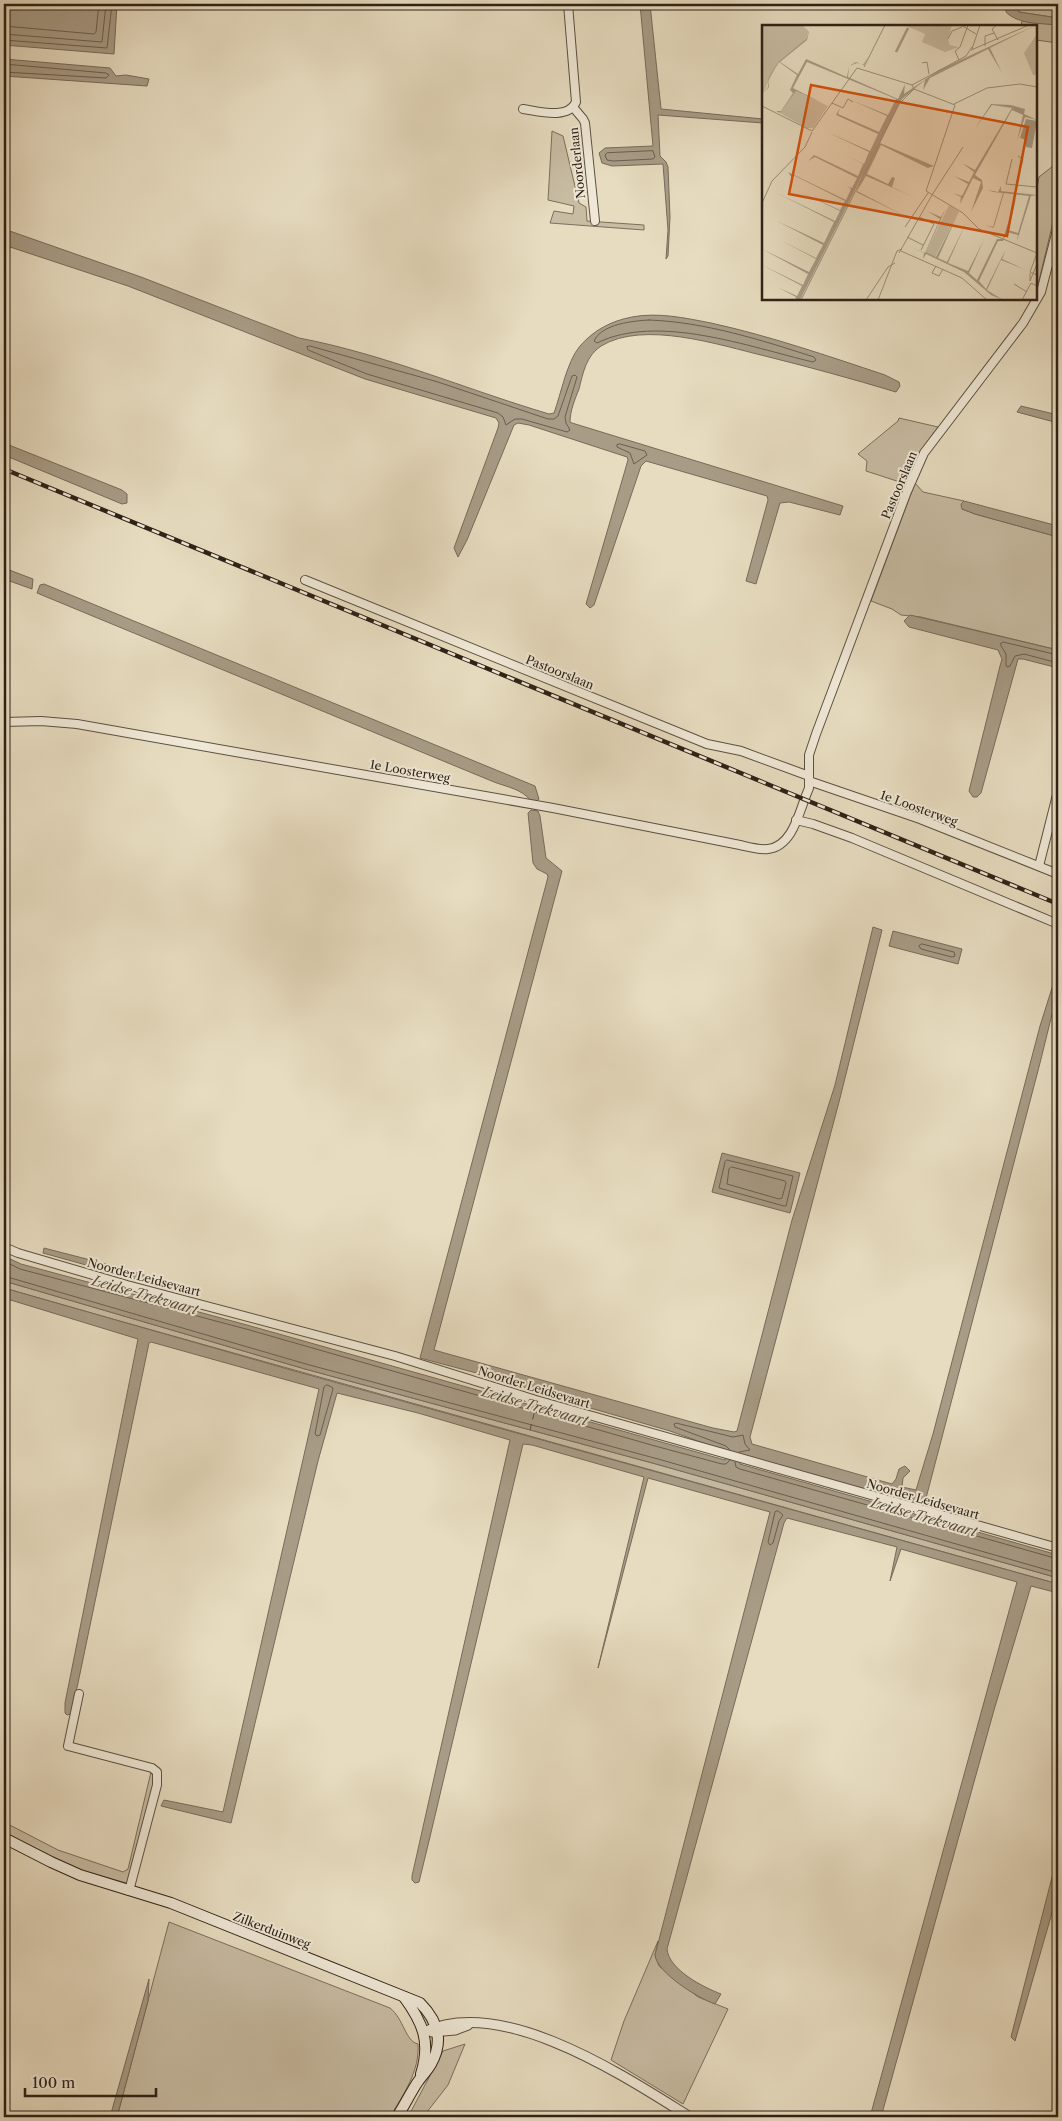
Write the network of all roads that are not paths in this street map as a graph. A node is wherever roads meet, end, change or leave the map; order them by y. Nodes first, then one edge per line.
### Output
1 (568, 4) edge
2 (573, 108) junction
3 (523, 110) dead end
4 (595, 221) dead end
5 (1058, 226) edge
6 (1037, 296) edge
7 (1035, 300) edge
8 (305, 580) dead end
9 (4, 722) edge
10 (809, 779) junction
11 (1058, 791) edge
12 (796, 820) junction
13 (1039, 866) junction
14 (1058, 874) edge
15 (1058, 924) edge
16 (4, 1247) edge
17 (1058, 1548) edge
18 (78, 1694) dead end
19 (4, 1838) edge
20 (129, 1891) junction
21 (404, 1997) junction
22 (437, 2030) junction
23 (424, 2032) junction
24 (418, 2081) junction
25 (397, 2117) edge
26 (690, 2117) edge

1 - 2 street
2 - 3 street, Noorderlaan
2 - 4 street, Noorderlaan
5 - 6 street, Pastoorslaan
7 - 10 street, Pastoorslaan
8 - 10 street, Pastoorslaan
9 - 12 street, 1e Loosterweg
10 - 12 street, 1e Loosterweg
10 - 13 street, 1e Loosterweg
11 - 13 street
12 - 15 street
13 - 14 street, 1e Loosterweg
16 - 17 street, Noorder Leidsevaart
18 - 20 street
19 - 20 main road, Zilkerduinweg
20 - 21 main road, Zilkerduinweg
21 - 22 main road, Zilkerduinweg
21 - 23 main road
22 - 23 street
22 - 24 main road
22 - 26 street
23 - 24 main road
24 - 25 main road

